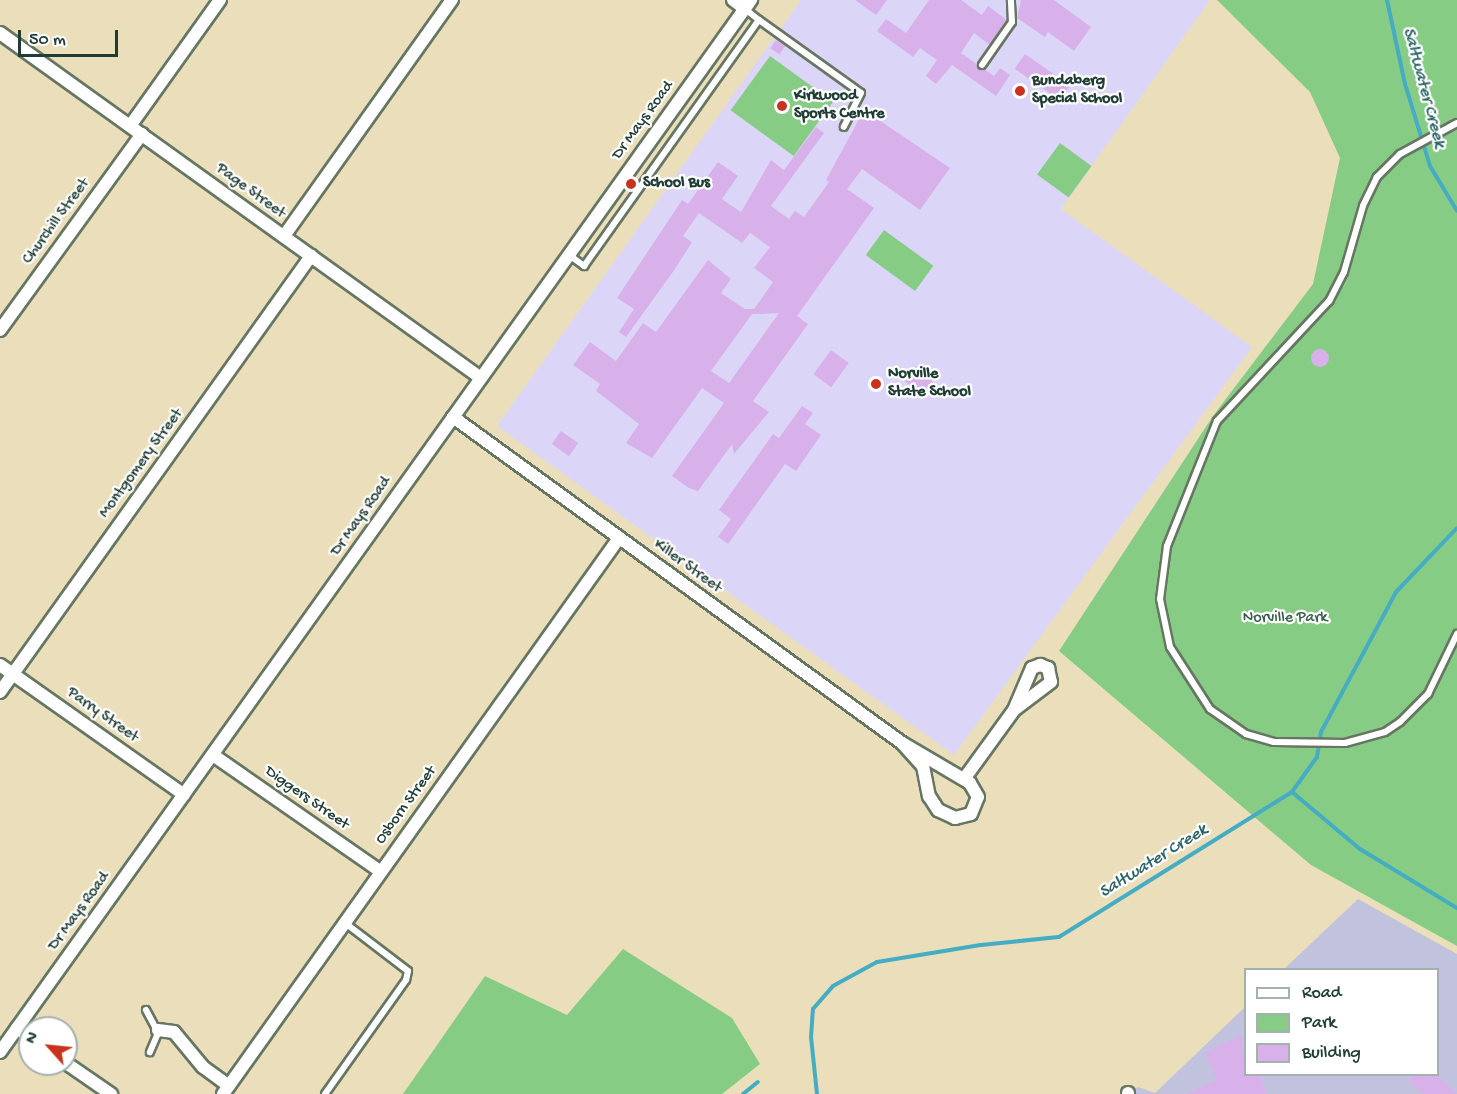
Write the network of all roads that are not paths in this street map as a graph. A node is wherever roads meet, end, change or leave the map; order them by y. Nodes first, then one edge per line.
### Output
1 (220, 0) edge
2 (452, 0) edge
3 (733, 0) edge
4 (1011, 0) edge
5 (748, 4) edge
6 (759, 20) junction
7 (0, 33) edge
8 (982, 65) dead end
9 (1457, 123) edge
10 (130, 126) junction
11 (844, 127) dead end
12 (141, 134) junction
13 (284, 236) junction
14 (569, 255) junction
15 (311, 256) junction
16 (0, 330) edge
17 (481, 378) junction
18 (453, 417) junction
19 (619, 538) junction
20 (1457, 634) edge
21 (0, 665) edge
22 (13, 674) junction
23 (0, 692) edge
24 (1014, 710) dead end
25 (902, 743) junction
26 (213, 755) junction
27 (964, 779) junction
28 (184, 795) junction
29 (380, 872) junction
30 (344, 922) junction
31 (146, 1010) dead end
32 (17, 1028) joint
33 (158, 1030) junction
34 (0, 1052) edge
35 (150, 1052) dead end
36 (78, 1071) edge
37 (226, 1090) edge
38 (111, 1094) edge
39 (325, 1094) edge

1 - 10 street
2 - 13 street
3 - 5 street
4 - 8 lane
5 - 6 lane
5 - 14 street, Dr Mays Road
6 - 11 lane
6 - 14 lane
7 - 10 street, Page Street
9 - 20 lane
10 - 12 street, Page Street
12 - 13 street, Page Street
12 - 16 street, Churchill Street
13 - 15 street, Page Street
14 - 17 street, Dr Mays Road
15 - 17 street, Page Street
15 - 22 street, Montgomery Street
17 - 18 street, Dr Mays Road
18 - 19 street, Killer Street
18 - 26 street, Dr Mays Road
19 - 25 street, Killer Street
19 - 29 street, Osborn Street
21 - 22 street, Parry Street
22 - 23 street, Montgomery Street
22 - 28 street, Parry Street
24 - 27 street
25 - 27 street
25 - 27 street
26 - 28 street, Dr Mays Road
26 - 29 street, Diggers Street
28 - 32 street, Dr Mays Road
29 - 30 street, Osborn Street
30 - 37 street, Osborn Street
30 - 39 lane
31 - 33 lane
32 - 34 street, Dr Mays Road
33 - 35 lane
33 - 37 street
36 - 38 street

